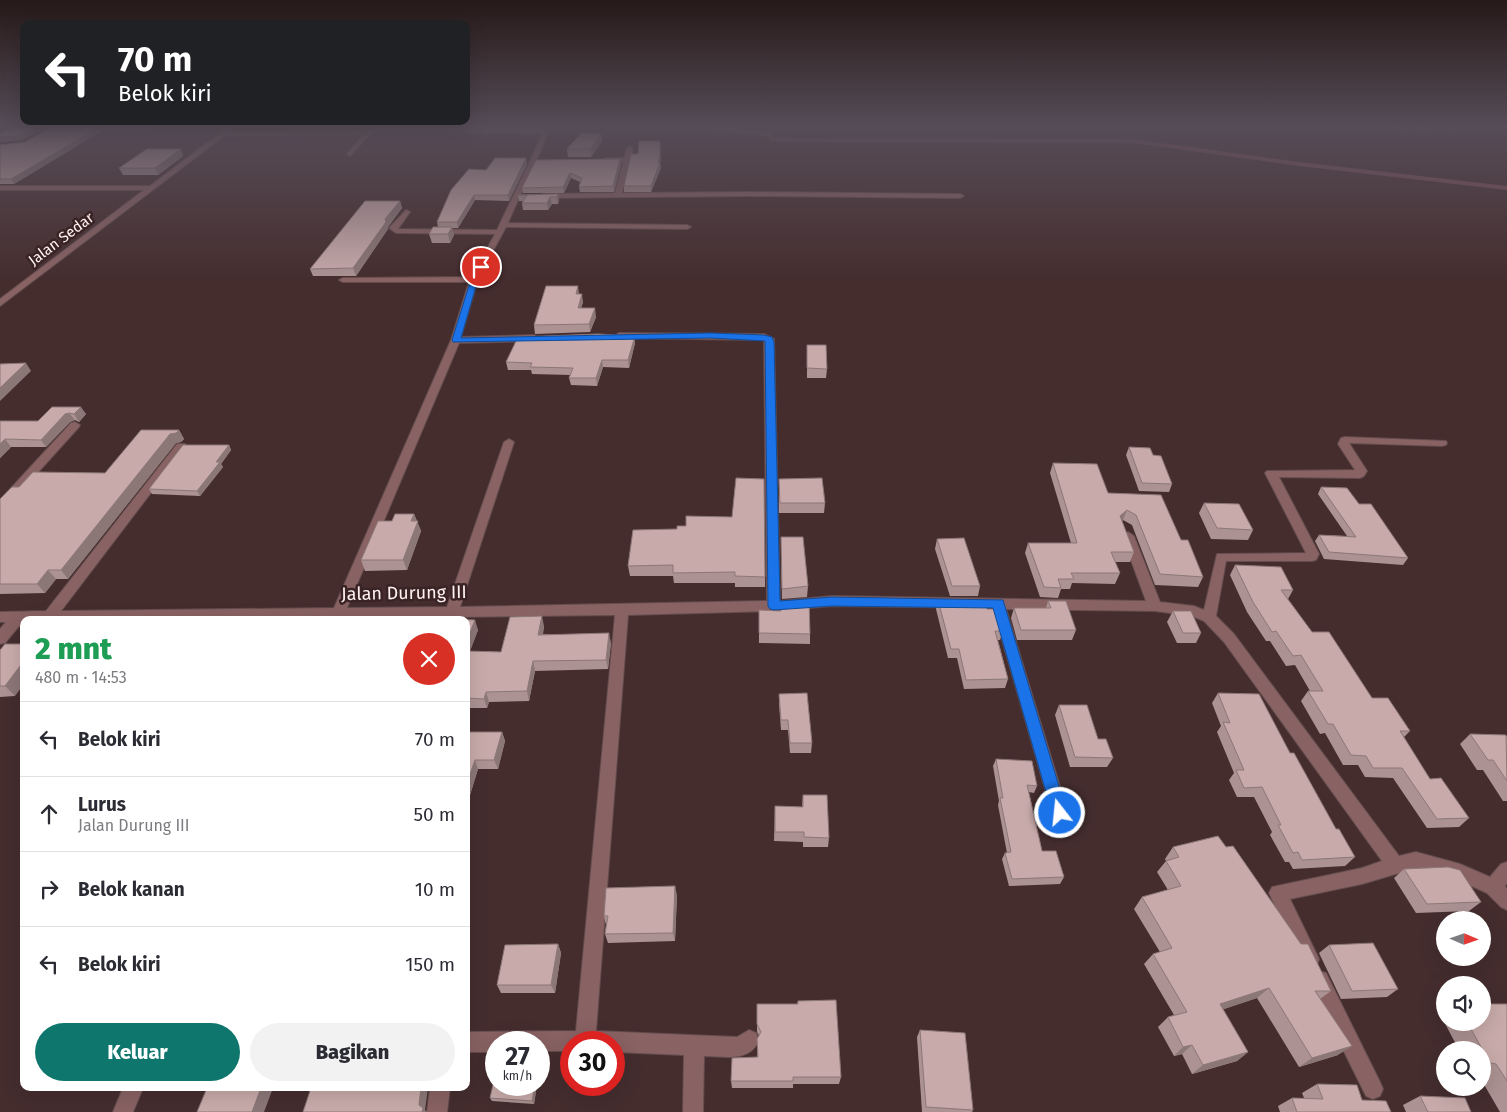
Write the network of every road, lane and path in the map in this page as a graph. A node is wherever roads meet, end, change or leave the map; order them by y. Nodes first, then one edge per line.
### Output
1 (167, 177) edge
2 (528, 177) edge
3 (623, 177) edge
4 (0, 188) edge
5 (152, 188) junction
6 (618, 195) junction
7 (960, 196) dead end
8 (534, 197) edge
9 (406, 212) dead end
10 (687, 226) dead end
11 (502, 229) junction
12 (474, 279) junction
13 (343, 280) dead end
14 (0, 303) edge
15 (608, 336) edge
16 (542, 338) edge
17 (456, 340) junction
18 (76, 425) dead end
19 (509, 442) dead end
20 (1442, 442) dead end
21 (181, 446) edge
22 (0, 507) edge
23 (1124, 526) edge
24 (998, 603) junction
25 (774, 606) junction
26 (1155, 606) junction
27 (622, 610) junction
28 (451, 615) edge
29 (18, 616) junction
30 (50, 616) junction
31 (337, 616) edge
32 (0, 617) edge
33 (1209, 617) junction
34 (0, 639) edge
35 (1060, 813) dead end
36 (1395, 865) junction
37 (1507, 870) edge
38 (1493, 887) junction
39 (1507, 901) edge
40 (586, 1031) edge
41 (749, 1040) dead end
42 (560, 1041) edge
43 (470, 1042) edge
44 (625, 1042) edge
45 (694, 1045) junction
46 (1373, 1089) dead end
47 (132, 1091) edge
48 (440, 1091) edge
49 (123, 1112) edge
50 (436, 1112) edge
51 (693, 1112) edge

1 - 5 street, Jalan Sedar
2 - 11 street
3 - 6 street
4 - 5 street
5 - 14 street, Jalan Sedar
6 - 7 street
6 - 8 street
9 - 11 street
10 - 11 street
11 - 12 street
12 - 13 street
12 - 17 street
15 - 25 street
16 - 17 street
17 - 31 street
18 - 22 street
19 - 28 street
20 - 33 street
21 - 30 street
23 - 26 street
24 - 25 street, Jalan Durung III
24 - 26 street, Jalan Durung III
24 - 35 street
25 - 27 street, Jalan Durung III
26 - 33 street, Jalan Durung III
27 - 28 street, Jalan Durung III
27 - 40 street
28 - 31 street, Jalan Durung III
29 - 30 street, Jalan Durung III
29 - 32 street, Jalan Durung III
29 - 34 street
30 - 31 street, Jalan Durung III
33 - 36 street
36 - 38 street
36 - 46 street
37 - 38 street
38 - 39 street
41 - 45 street
42 - 43 street
44 - 45 street
45 - 51 street
47 - 49 street
48 - 50 street

